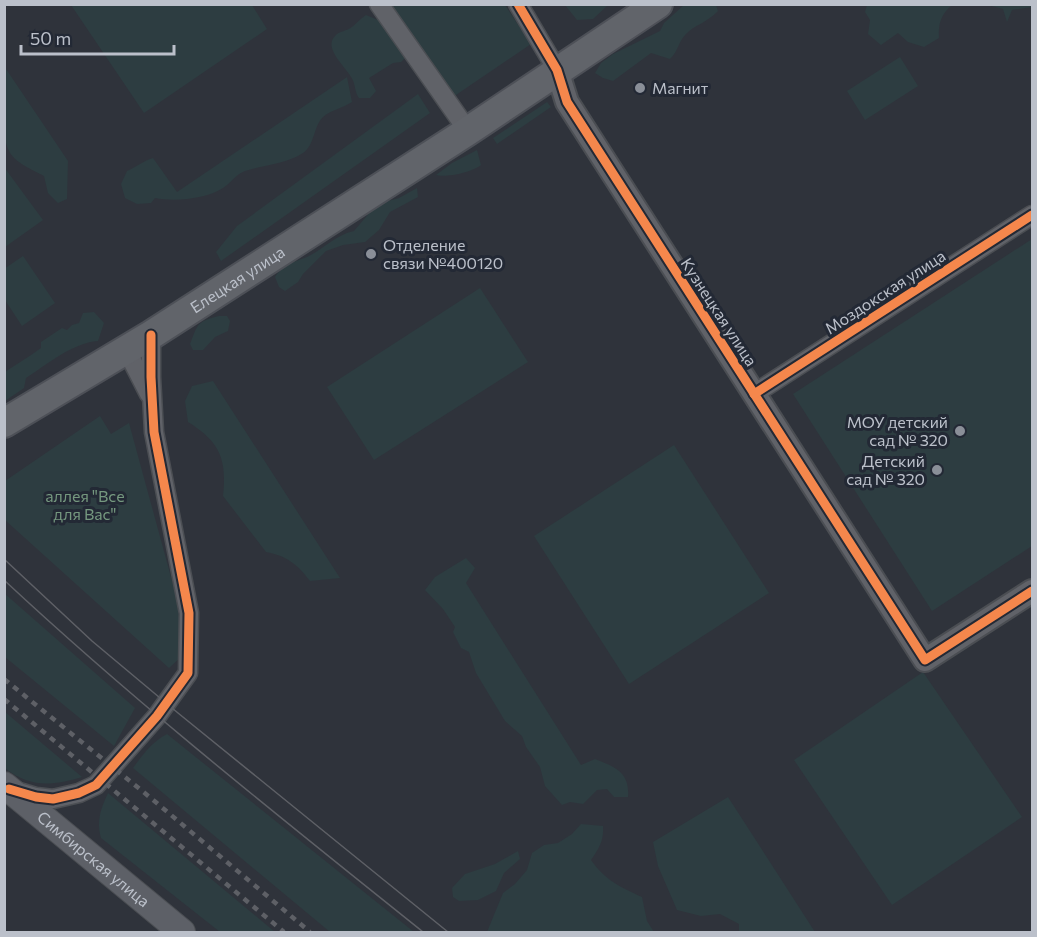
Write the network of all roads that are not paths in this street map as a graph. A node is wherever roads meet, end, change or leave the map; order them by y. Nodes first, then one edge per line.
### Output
1 (379, 4) edge
2 (518, 4) edge
3 (658, 4) edge
4 (557, 70) junction
5 (468, 131) junction
6 (1032, 215) edge
7 (151, 335) junction
8 (126, 350) junction
9 (754, 394) junction
10 (152, 398) junction
11 (4, 423) edge
12 (1032, 591) edge
13 (7, 787) edge
14 (182, 933) edge

1 - 5 street
2 - 4 street, Кузнецкая улица
3 - 4 main road, Елецкая улица
4 - 5 main road, Елецкая улица
4 - 9 street, Кузнецкая улица
5 - 7 main road, Елецкая улица
6 - 9 street, Моздокская улица
7 - 8 main road, Елецкая улица
7 - 10 street
8 - 10 street
8 - 11 main road, Елецкая улица
9 - 12 street, Кузнецкая улица
10 - 13 street
13 - 14 main road, Симбирская улица

